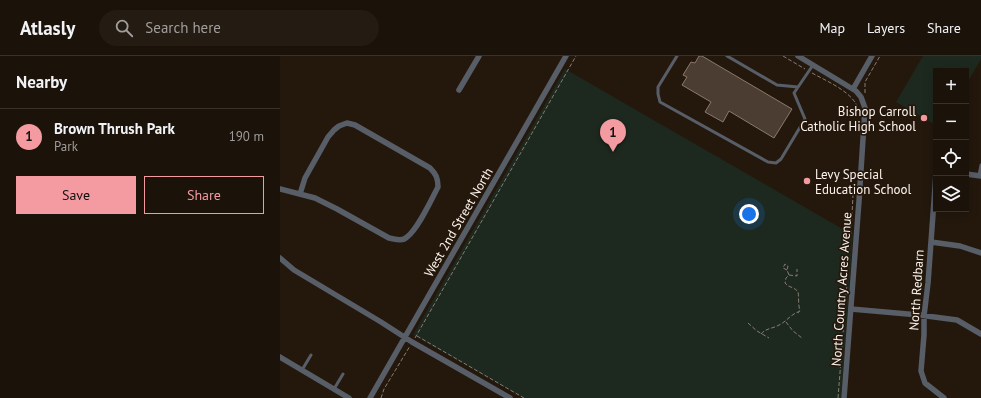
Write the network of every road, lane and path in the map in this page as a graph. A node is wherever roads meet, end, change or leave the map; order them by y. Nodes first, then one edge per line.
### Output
1 (479, 56) edge
2 (566, 56) edge
3 (576, 56) edge
4 (677, 56) edge
5 (727, 56) edge
6 (783, 56) edge
7 (798, 56) edge
8 (872, 56) edge
9 (880, 56) edge
10 (813, 65) junction
11 (808, 71) junction
12 (798, 87) junction
13 (853, 89) junction
14 (459, 90) dead end
15 (860, 96) junction
16 (859, 115) dead end
17 (981, 165) edge
18 (969, 174) edge
19 (980, 175) edge
20 (936, 176) edge
21 (280, 190) edge
22 (854, 191) dead end
23 (300, 194) junction
24 (850, 237) dead end
25 (931, 242) junction
26 (981, 253) edge
27 (280, 258) edge
28 (797, 269) dead end
29 (787, 270) dead end
30 (789, 275) junction
31 (847, 280) dead end
32 (851, 310) junction
33 (798, 312) junction
34 (799, 314) dead end
35 (924, 316) junction
36 (785, 321) junction
37 (748, 323) dead end
38 (761, 334) junction
39 (981, 334) edge
40 (416, 336) junction
41 (405, 337) junction
42 (769, 338) dead end
43 (802, 338) dead end
44 (412, 342) junction
45 (311, 355) dead end
46 (280, 357) edge
47 (302, 370) junction
48 (343, 374) dead end
49 (334, 389) junction
50 (350, 398) edge
51 (370, 398) edge
52 (381, 398) edge
53 (510, 398) edge
54 (524, 398) edge
55 (838, 398) edge
56 (844, 398) edge
57 (944, 398) edge

1 - 14 street
2 - 41 street, West 2nd Street North
3 - 40 path
4 - 12 lane
5 - 12 lane
6 - 11 path
7 - 10 street
8 - 13 street
9 - 15 path
10 - 11 lane
10 - 13 street
11 - 12 lane
11 - 16 path
13 - 15 street
15 - 32 street, North Country Acres Avenue
17 - 19 lane
18 - 19 street
20 - 25 street, North Redbarn
21 - 23 street
22 - 24 path
23 - 23 street
25 - 26 street
25 - 35 street, North Redbarn
27 - 41 street
28 - 30 path
29 - 30 path
30 - 33 path
31 - 55 path
32 - 35 street
32 - 56 street, North Country Acres Avenue
33 - 34 path
33 - 36 path
35 - 39 street
35 - 57 street, North Redbarn
36 - 38 path
36 - 43 path
37 - 38 path
38 - 42 path
40 - 44 path
40 - 54 path
41 - 44 street
41 - 51 street, West 2nd Street North
44 - 52 path
44 - 53 street
45 - 47 lane
46 - 47 street
47 - 49 street
48 - 49 lane
49 - 50 street

